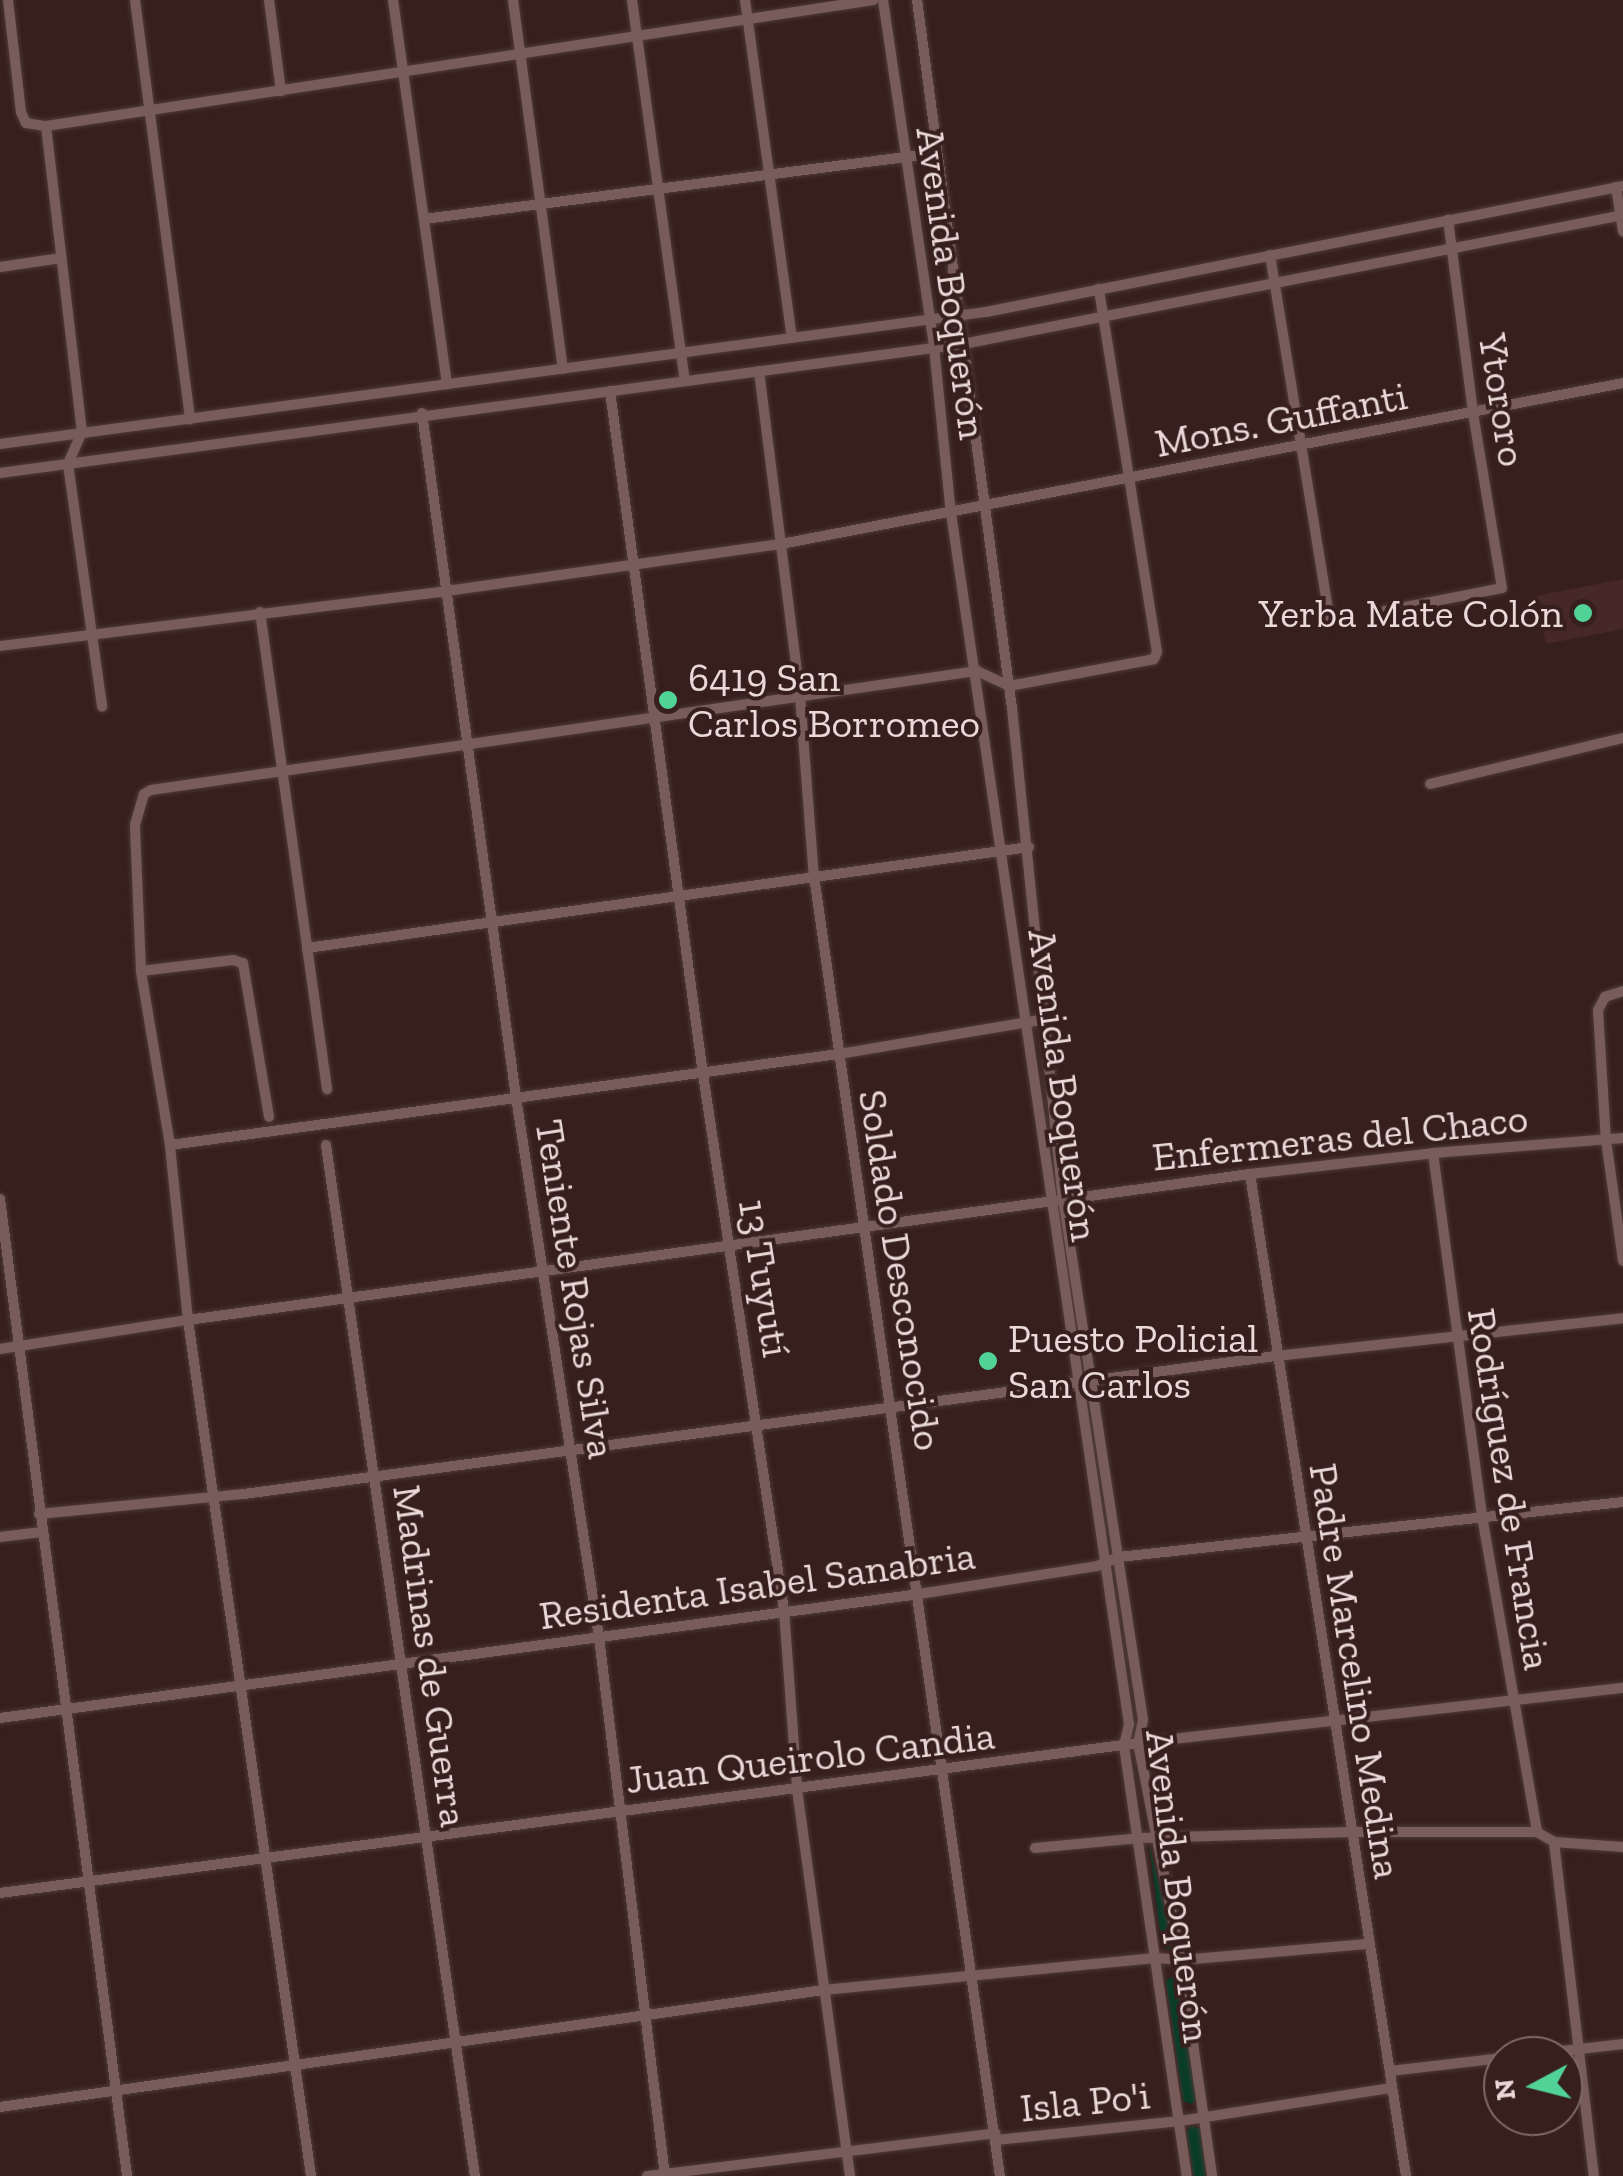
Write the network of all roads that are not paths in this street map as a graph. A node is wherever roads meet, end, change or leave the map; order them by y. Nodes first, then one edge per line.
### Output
1 (8, 0) edge
2 (135, 0) edge
3 (269, 0) edge
4 (393, 0) edge
5 (514, 0) edge
6 (632, 0) edge
7 (745, 0) edge
8 (873, 0) edge
9 (883, 0) edge
10 (917, 0) edge
11 (748, 19) junction
12 (638, 36) junction
13 (521, 56) junction
14 (403, 73) junction
15 (281, 91) junction
16 (148, 111) junction
17 (46, 126) junction
18 (938, 153) junction
19 (905, 156) junction
20 (772, 173) junction
21 (1619, 186) edge
22 (658, 187) junction
23 (541, 206) junction
24 (1622, 215) edge
25 (424, 220) junction
26 (1448, 220) junction
27 (1623, 231) edge
28 (1451, 249) junction
29 (1270, 255) junction
30 (61, 258) junction
31 (0, 267) edge
32 (1276, 285) junction
33 (1099, 289) junction
34 (960, 316) junction
35 (1105, 317) junction
36 (930, 320) junction
37 (792, 338) junction
38 (963, 344) junction
39 (934, 347) junction
40 (681, 353) junction
41 (563, 368) junction
42 (759, 370) junction
43 (685, 380) junction
44 (1623, 383) edge
45 (446, 384) junction
46 (610, 391) junction
47 (1472, 412) junction
48 (422, 413) junction
49 (190, 418) junction
50 (81, 433) junction
51 (0, 444) edge
52 (1298, 446) junction
53 (68, 464) junction
54 (0, 473) edge
55 (1128, 479) junction
56 (982, 507) junction
57 (951, 513) junction
58 (782, 544) junction
59 (633, 563) junction
60 (446, 591) junction
61 (1386, 611) dead end
62 (260, 612) junction
63 (1330, 622) dead end
64 (92, 634) junction
65 (0, 646) edge
66 (977, 671) junction
67 (1009, 686) junction
68 (800, 696) junction
69 (102, 707) dead end
70 (654, 718) junction
71 (1623, 738) edge
72 (468, 744) junction
73 (283, 768) junction
74 (1430, 784) dead end
75 (1028, 848) junction
76 (1002, 851) junction
77 (814, 876) junction
78 (679, 897) junction
79 (490, 920) junction
80 (307, 948) junction
81 (141, 971) junction
82 (1623, 991) edge
83 (1047, 1019) junction
84 (1024, 1023) junction
85 (838, 1054) junction
86 (703, 1074) junction
87 (328, 1089) dead end
88 (516, 1097) junction
89 (269, 1117) dead end
90 (1623, 1138) edge
91 (1606, 1140) junction
92 (170, 1145) junction
93 (326, 1145) dead end
94 (1432, 1153) junction
95 (1250, 1174) junction
96 (0, 1199) edge
97 (1063, 1199) junction
98 (1050, 1201) junction
99 (865, 1228) junction
100 (729, 1248) junction
101 (1623, 1261) edge
102 (543, 1272) junction
103 (350, 1299) junction
104 (1623, 1318) edge
105 (188, 1320) junction
106 (1456, 1335) junction
107 (18, 1346) junction
108 (0, 1349) edge
109 (1276, 1356) junction
110 (1092, 1380) junction
111 (1077, 1382) junction
112 (892, 1405) junction
113 (759, 1424) junction
114 (572, 1453) junction
115 (375, 1476) junction
116 (216, 1497) junction
117 (1623, 1502) edge
118 (39, 1514) junction
119 (1482, 1516) junction
120 (42, 1532) junction
121 (1304, 1536) junction
122 (0, 1538) edge
123 (1119, 1557) junction
124 (1104, 1563) junction
125 (919, 1594) junction
126 (784, 1610) junction
127 (599, 1636) junction
128 (402, 1666) junction
129 (242, 1685) junction
130 (1623, 1688) edge
131 (1512, 1700) junction
132 (64, 1708) junction
133 (0, 1718) edge
134 (1332, 1722) junction
135 (1138, 1743) junction
136 (1124, 1746) junction
137 (945, 1770) junction
138 (797, 1789) junction
139 (622, 1812) junction
140 (1352, 1832) junction
141 (1538, 1832) junction
142 (427, 1838) junction
143 (1140, 1838) junction
144 (1156, 1838) junction
145 (1554, 1842) junction
146 (1623, 1846) edge
147 (1035, 1848) dead end
148 (265, 1859) junction
149 (86, 1882) junction
150 (0, 1894) edge
151 (1368, 1944) junction
152 (1155, 1958) junction
153 (1181, 1960) junction
154 (972, 1974) junction
155 (824, 1990) junction
156 (644, 2012) junction
157 (1577, 2036) edge
158 (455, 2039) junction
159 (1623, 2044) edge
160 (1583, 2049) edge
161 (1483, 2060) edge
162 (296, 2062) junction
163 (1390, 2071) junction
164 (1583, 2083) edge
165 (1391, 2088) junction
166 (115, 2090) junction
167 (0, 2107) edge
168 (1204, 2116) junction
169 (1180, 2120) junction
170 (995, 2137) junction
171 (846, 2151) junction
172 (665, 2175) edge
173 (127, 2176) edge
174 (311, 2176) edge
175 (475, 2176) edge
176 (646, 2176) edge
177 (850, 2176) edge
178 (1000, 2176) edge
179 (1187, 2176) edge
180 (1212, 2176) edge
181 (1406, 2176) edge
182 (1594, 2176) edge

1 - 17 street
2 - 16 street
3 - 15 street
4 - 14 street
5 - 13 street
6 - 12 street
7 - 11 street
8 - 11 street
9 - 19 street, Avenida Boquerón
10 - 18 street, Avenida Boquerón
11 - 12 street
11 - 20 street
12 - 13 street
12 - 22 street
13 - 14 street
13 - 23 street
14 - 15 street
14 - 25 street
15 - 16 street
16 - 17 street
16 - 49 street
17 - 30 street
18 - 19 street
18 - 34 street, Avenida Boquerón
19 - 20 street
19 - 36 street, Avenida Boquerón
20 - 22 street
20 - 37 street
21 - 24 street
21 - 26 street
22 - 23 street
22 - 40 street
23 - 25 street
23 - 41 street
24 - 27 street
24 - 28 street
25 - 45 street
26 - 28 street, Ytororo
26 - 29 street
28 - 32 street
28 - 47 street, Ytororo
29 - 32 street
29 - 33 street
30 - 31 street
30 - 50 street
32 - 35 street
32 - 52 street
33 - 34 street
33 - 35 street
34 - 36 street
34 - 38 street, Avenida Boquerón
35 - 38 street
35 - 55 street
36 - 37 street
36 - 39 street, Avenida Boquerón
37 - 40 street
38 - 39 street
38 - 56 street, Avenida Boquerón
39 - 42 street
39 - 57 street, Avenida Boquerón
40 - 41 street
40 - 43 street
41 - 45 street
42 - 43 street
42 - 58 street, Soldado Desconocido
43 - 46 street
44 - 47 street, Mons. Guffanti
45 - 49 street
46 - 48 street
46 - 59 street, 13 Tuyutí
47 - 52 street, Mons. Guffanti
47 - 61 street, Ytororo
48 - 53 street
48 - 60 street, Teniente Rojas Silva
49 - 50 street
50 - 51 street
50 - 53 street
52 - 55 street, Mons. Guffanti
52 - 63 street
53 - 54 street
53 - 64 street
55 - 56 street, Mons. Guffanti
55 - 67 street
56 - 57 street, Mons. Guffanti
56 - 67 street, Avenida Boquerón
57 - 58 street, Mons. Guffanti
57 - 66 street, Avenida Boquerón
58 - 59 street, Mons. Guffanti
58 - 68 street, Soldado Desconocido
59 - 60 street, Mons. Guffanti
59 - 70 street, 13 Tuyutí
60 - 62 street, Mons. Guffanti
60 - 72 street, Teniente Rojas Silva
62 - 64 street, Mons. Guffanti
62 - 73 street
64 - 65 street, Mons. Guffanti
64 - 69 street
66 - 67 street
66 - 68 street
66 - 76 street, Avenida Boquerón
67 - 75 street, Avenida Boquerón
68 - 70 street
68 - 77 street, Soldado Desconocido
70 - 72 street
70 - 78 street, 13 Tuyutí
71 - 74 street
72 - 73 street
72 - 79 street, Teniente Rojas Silva
73 - 80 street
73 - 81 street
75 - 76 street
75 - 83 street, Avenida Boquerón
76 - 77 street
76 - 84 street, Avenida Boquerón
77 - 78 street
77 - 85 street, Soldado Desconocido
78 - 79 street
78 - 86 street, 13 Tuyutí
79 - 80 street
79 - 88 street, Teniente Rojas Silva
80 - 87 street
81 - 89 street
81 - 92 street
82 - 91 street
83 - 84 street
83 - 97 street, Avenida Boquerón
84 - 85 street
84 - 98 street, Avenida Boquerón
85 - 86 street
85 - 99 street, Soldado Desconocido
86 - 88 street
86 - 100 street, 13 Tuyutí
88 - 92 street
88 - 102 street, Teniente Rojas Silva
90 - 91 street, Enfermeras del Chaco
91 - 94 street, Enfermeras del Chaco
91 - 101 street
92 - 105 street
93 - 103 street, Madrinas de Guerra
94 - 95 street, Enfermeras del Chaco
94 - 106 street, Rodríguez de Francia
95 - 97 street, Enfermeras del Chaco
95 - 109 street, Padre Marcelino Medina
96 - 107 street
97 - 98 street, Enfermeras del Chaco
97 - 110 street, Avenida Boquerón
98 - 99 street, Enfermeras del Chaco
98 - 111 street, Avenida Boquerón
99 - 100 street, Enfermeras del Chaco
99 - 112 street, Soldado Desconocido
100 - 102 street, Enfermeras del Chaco
100 - 113 street, 13 Tuyutí
102 - 103 street, Enfermeras del Chaco
102 - 114 street, Teniente Rojas Silva
103 - 105 street, Enfermeras del Chaco
103 - 115 street, Madrinas de Guerra
104 - 106 street
105 - 107 street, Enfermeras del Chaco
105 - 116 street
106 - 109 street
106 - 119 street, Rodríguez de Francia
107 - 108 street, Enfermeras del Chaco
107 - 118 street
109 - 110 street
109 - 121 street, Padre Marcelino Medina
110 - 111 street
110 - 123 street, Avenida Boquerón
111 - 112 street
111 - 124 street, Avenida Boquerón
112 - 113 street
112 - 125 street, Soldado Desconocido
113 - 114 street
113 - 126 street, 13 Tuyutí
114 - 115 street
114 - 127 street, Teniente Rojas Silva
115 - 116 street
115 - 128 street, Madrinas de Guerra
116 - 118 street
116 - 129 street
117 - 119 street, Residenta Isabel Sanabria
118 - 120 street
119 - 121 street, Residenta Isabel Sanabria
119 - 131 street, Rodríguez de Francia
120 - 122 street
120 - 132 street
121 - 123 street, Residenta Isabel Sanabria
121 - 134 street, Padre Marcelino Medina
123 - 124 street, Residenta Isabel Sanabria
123 - 135 street, Avenida Boquerón
124 - 125 street, Residenta Isabel Sanabria
124 - 136 street, Avenida Boquerón
125 - 126 street, Residenta Isabel Sanabria
125 - 137 street, Soldado Desconocido
126 - 127 street, Residenta Isabel Sanabria
126 - 138 street, 13 Tuyutí
127 - 128 street, Residenta Isabel Sanabria
127 - 139 street, Teniente Rojas Silva
128 - 129 street, Residenta Isabel Sanabria
128 - 142 street, Madrinas de Guerra
129 - 132 street, Residenta Isabel Sanabria
129 - 148 street
130 - 131 street, Juan Queirolo Candia
131 - 134 street, Juan Queirolo Candia
131 - 141 street, Rodríguez de Francia
132 - 133 street, Residenta Isabel Sanabria
132 - 149 street
134 - 135 street, Juan Queirolo Candia
134 - 140 street, Padre Marcelino Medina
135 - 136 street, Juan Queirolo Candia
135 - 144 street, Avenida Boquerón
136 - 137 street, Juan Queirolo Candia
136 - 143 street, Avenida Boquerón
137 - 138 street, Juan Queirolo Candia
137 - 154 street, Soldado Desconocido
138 - 139 street, Juan Queirolo Candia
138 - 155 street, 13 Tuyutí
139 - 142 street, Juan Queirolo Candia
139 - 156 street, Teniente Rojas Silva
140 - 141 street
140 - 144 street
140 - 151 street, Padre Marcelino Medina
141 - 145 street
142 - 148 street, Juan Queirolo Candia
142 - 158 street, Madrinas de Guerra
143 - 144 street
143 - 147 street
143 - 152 street, Avenida Boquerón
144 - 153 street, Avenida Boquerón
145 - 146 street
145 - 157 street
148 - 149 street, Juan Queirolo Candia
148 - 162 street
149 - 150 street, Juan Queirolo Candia
149 - 166 street
151 - 153 street
151 - 163 street, Padre Marcelino Medina
152 - 153 street
152 - 154 street
152 - 169 street, Avenida Boquerón
153 - 168 street, Avenida Boquerón
154 - 155 street
154 - 170 street, Soldado Desconocido
155 - 156 street
155 - 171 street, 13 Tuyutí
156 - 158 street
156 - 172 street, Teniente Rojas Silva
158 - 162 street
158 - 175 street, Madrinas de Guerra
159 - 160 street
161 - 163 street
162 - 166 street
162 - 174 street
163 - 165 street, Padre Marcelino Medina
164 - 182 street
165 - 168 street
165 - 181 street, Padre Marcelino Medina
166 - 167 street
166 - 173 street
168 - 169 street, Isla Po'i
168 - 180 street, Avenida Boquerón
169 - 170 street, Isla Po'i
169 - 179 street, Avenida Boquerón
170 - 171 street, Isla Po'i
170 - 178 street, Soldado Desconocido
171 - 172 street, Isla Po'i
171 - 177 street, 13 Tuyutí
172 - 176 street, Isla Po'i

